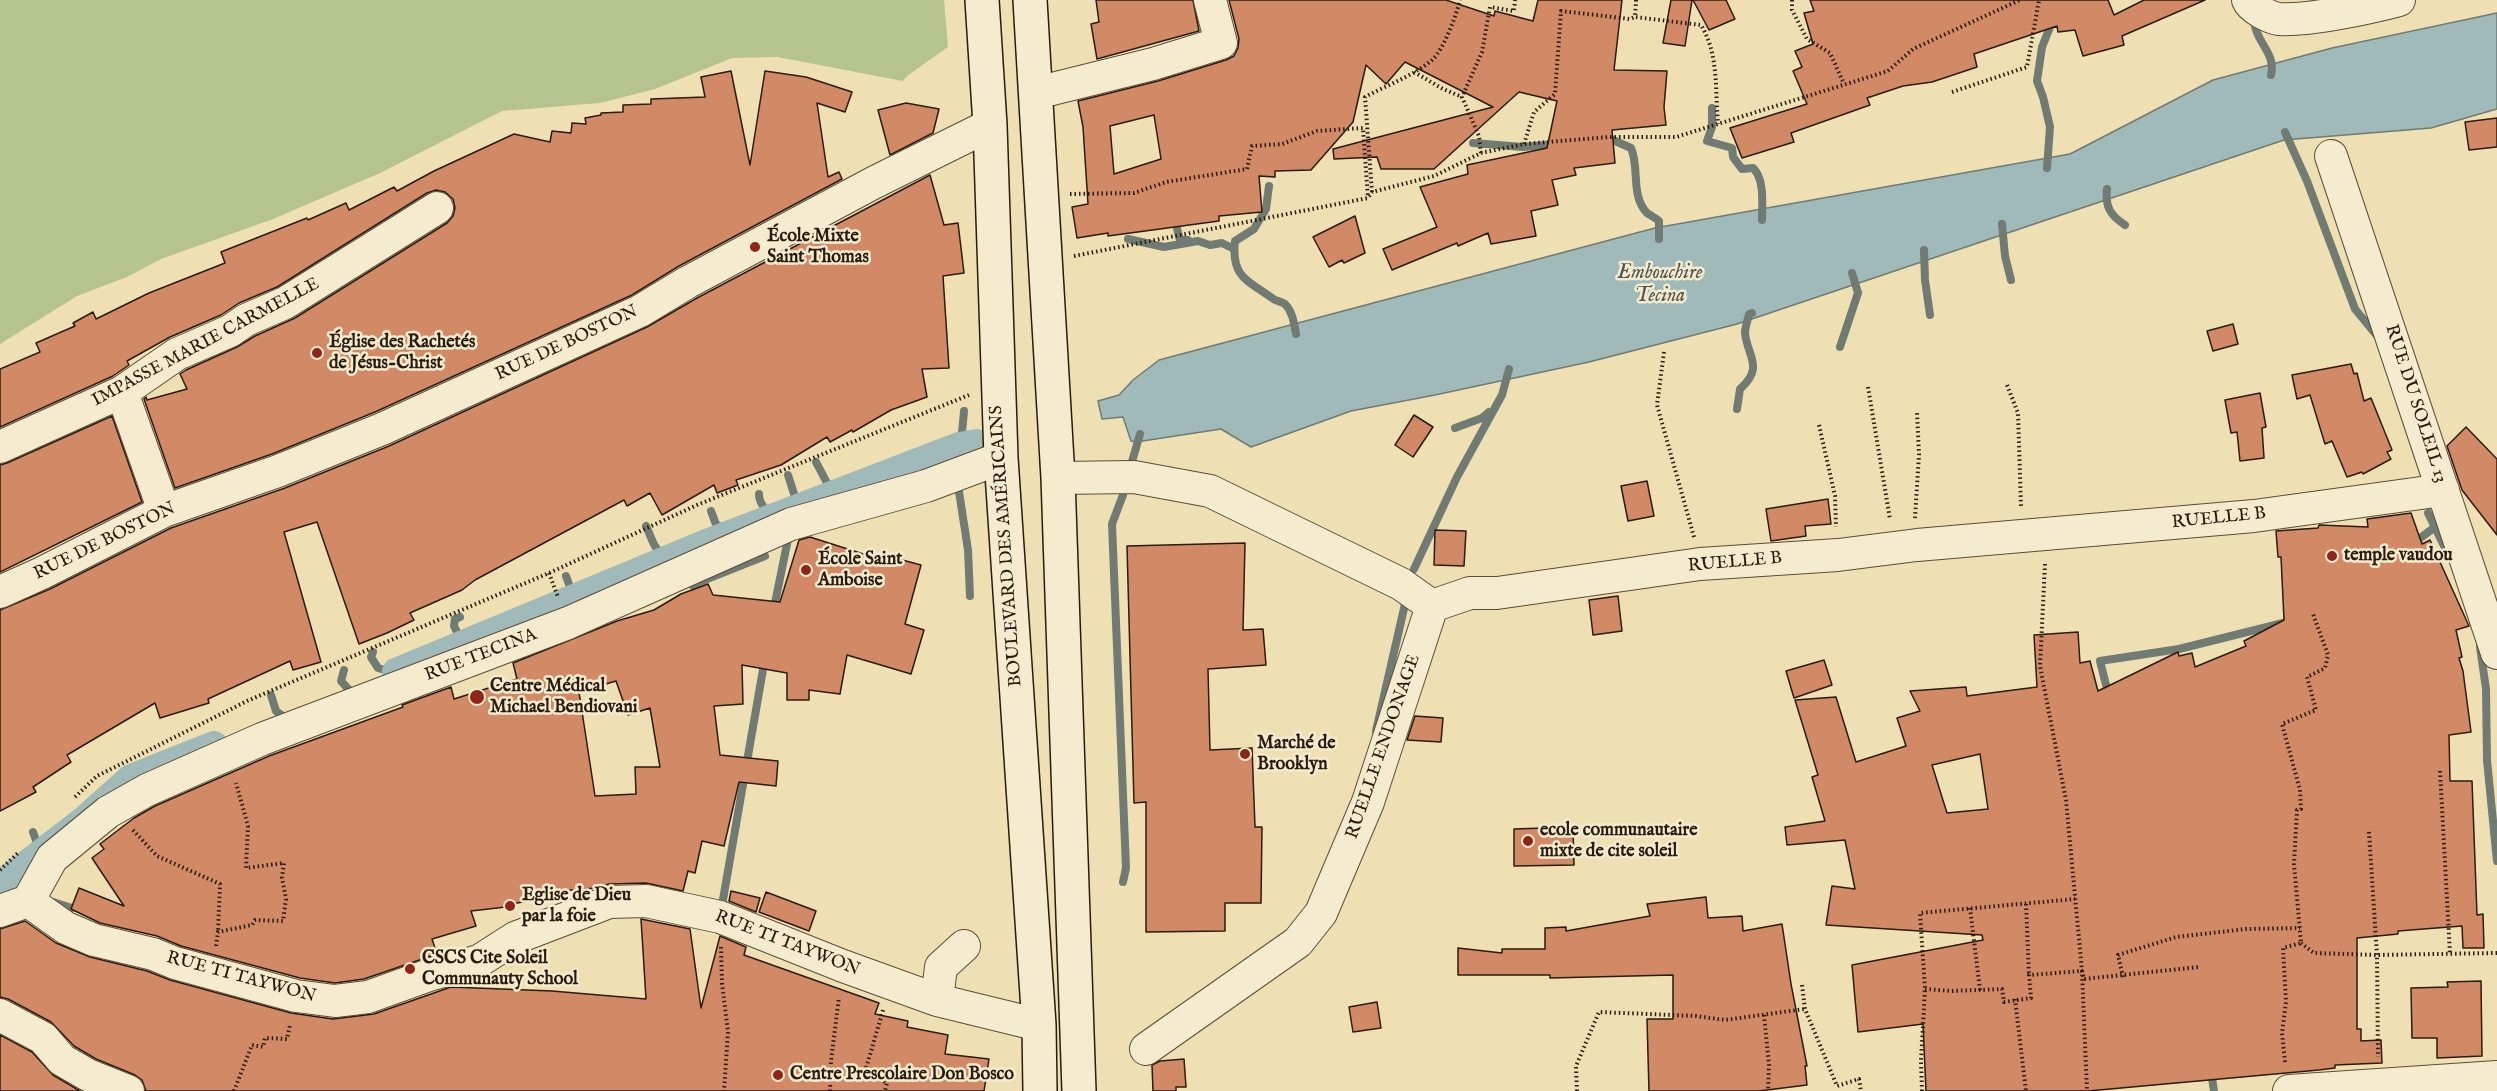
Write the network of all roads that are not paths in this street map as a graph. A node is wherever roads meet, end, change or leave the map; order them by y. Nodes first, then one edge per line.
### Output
1 (982, 0) edge
2 (1030, 0) edge
3 (1210, 0) edge
4 (2398, 0) edge
5 (2249, 2) edge
6 (1036, 93) junction
7 (990, 125) junction
8 (2331, 156) dead end
9 (437, 208) dead end
10 (122, 392) junction
11 (0, 447) edge
12 (1001, 458) junction
13 (1058, 478) junction
14 (2442, 490) junction
15 (164, 511) junction
16 (0, 592) edge
17 (1432, 606) junction
18 (2497, 653) edge
19 (14, 906) edge
20 (964, 946) dead end
21 (937, 1000) junction
22 (2, 1021) edge
23 (1039, 1025) junction
24 (1146, 1049) dead end
25 (2497, 1077) edge
26 (128, 1091) edge
27 (1040, 1091) edge
28 (1079, 1091) edge
29 (2289, 1091) edge

1 - 7 main road, BOULEVARD DES AMÉRICAINS
2 - 6 main road
3 - 6 street
4 - 5 street
6 - 13 main road
7 - 12 main road, BOULEVARD DES AMÉRICAINS
7 - 15 street, RUE DE BOSTON
8 - 14 street, RUE DU SOLEIL 13
9 - 10 street, IMPASSE MARIE CARMELLE
10 - 11 street, IMPASSE MARIE CARMELLE
10 - 15 street
12 - 19 street, RUE TECINA
12 - 23 main road, BOULEVARD DES AMÉRICAINS
13 - 17 street
13 - 28 main road
14 - 17 street, RUELLE B
14 - 18 street, RUE DU SOLEIL 13
15 - 16 street, RUE DE BOSTON
17 - 24 street, RUELLE ENDONAGE
19 - 21 street, RUE TI TAYWON
20 - 21 street
21 - 23 street, RUE TI TAYWON
22 - 26 street
23 - 27 main road, BOULEVARD DES AMÉRICAINS
25 - 29 street

